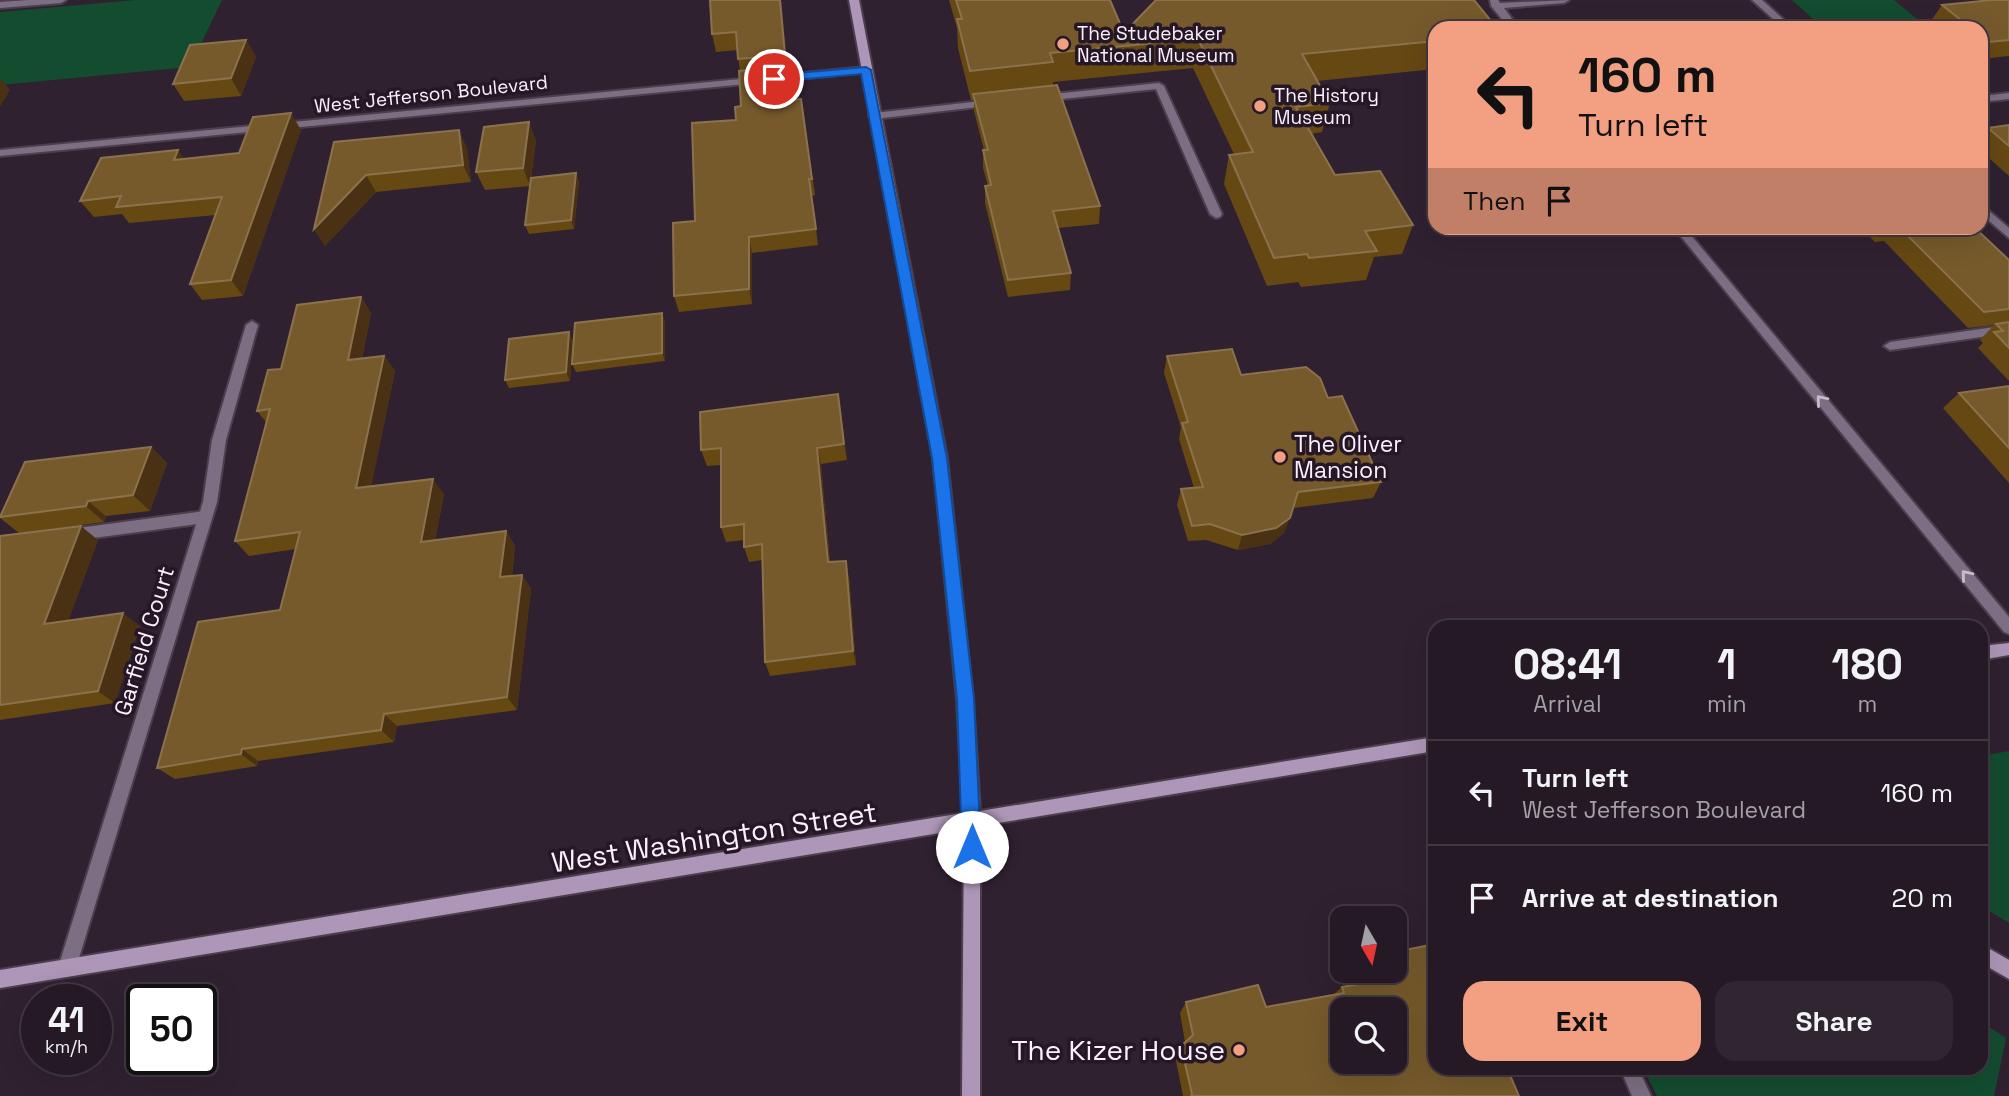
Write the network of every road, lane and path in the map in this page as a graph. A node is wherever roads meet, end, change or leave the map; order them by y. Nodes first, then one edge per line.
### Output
1 (61, 0) edge
2 (854, 0) edge
3 (1564, 0) edge
4 (1757, 0) edge
5 (1494, 3) edge
6 (0, 5) edge
7 (1508, 21) edge
8 (1780, 21) edge
9 (866, 70) junction
10 (2009, 96) edge
11 (1988, 98) edge
12 (1036, 99) edge
13 (1009, 102) edge
14 (874, 116) junction
15 (0, 153) edge
16 (1216, 214) dead end
17 (1988, 214) edge
18 (2009, 234) edge
19 (1685, 235) edge
20 (252, 325) dead end
21 (2009, 330) edge
22 (1889, 346) dead end
23 (205, 517) junction
24 (55, 537) edge
25 (2009, 628) edge
26 (2009, 649) edge
27 (1988, 652) edge
28 (1428, 745) edge
29 (972, 822) junction
30 (1988, 957) edge
31 (67, 968) junction
32 (2009, 970) edge
33 (0, 979) edge
34 (1632, 1075) edge
35 (971, 1096) edge
36 (1642, 1096) edge

1 - 6 street
2 - 9 main road
3 - 5 street
4 - 8 street
5 - 7 street
9 - 14 main road
9 - 15 street, West Jefferson Boulevard
10 - 11 street
12 - 16 street
13 - 14 street
14 - 29 main road
17 - 18 street
25 -> 19 street
20 - 23 street, Garfield Court
21 - 22 street
23 - 24 street
23 - 31 street, Garfield Court
26 - 27 main road
28 - 29 main road, West Washington Street
29 - 31 main road, West Washington Street
29 - 35 main road
30 - 32 main road
31 - 33 main road, West Washington Street
34 - 36 street

